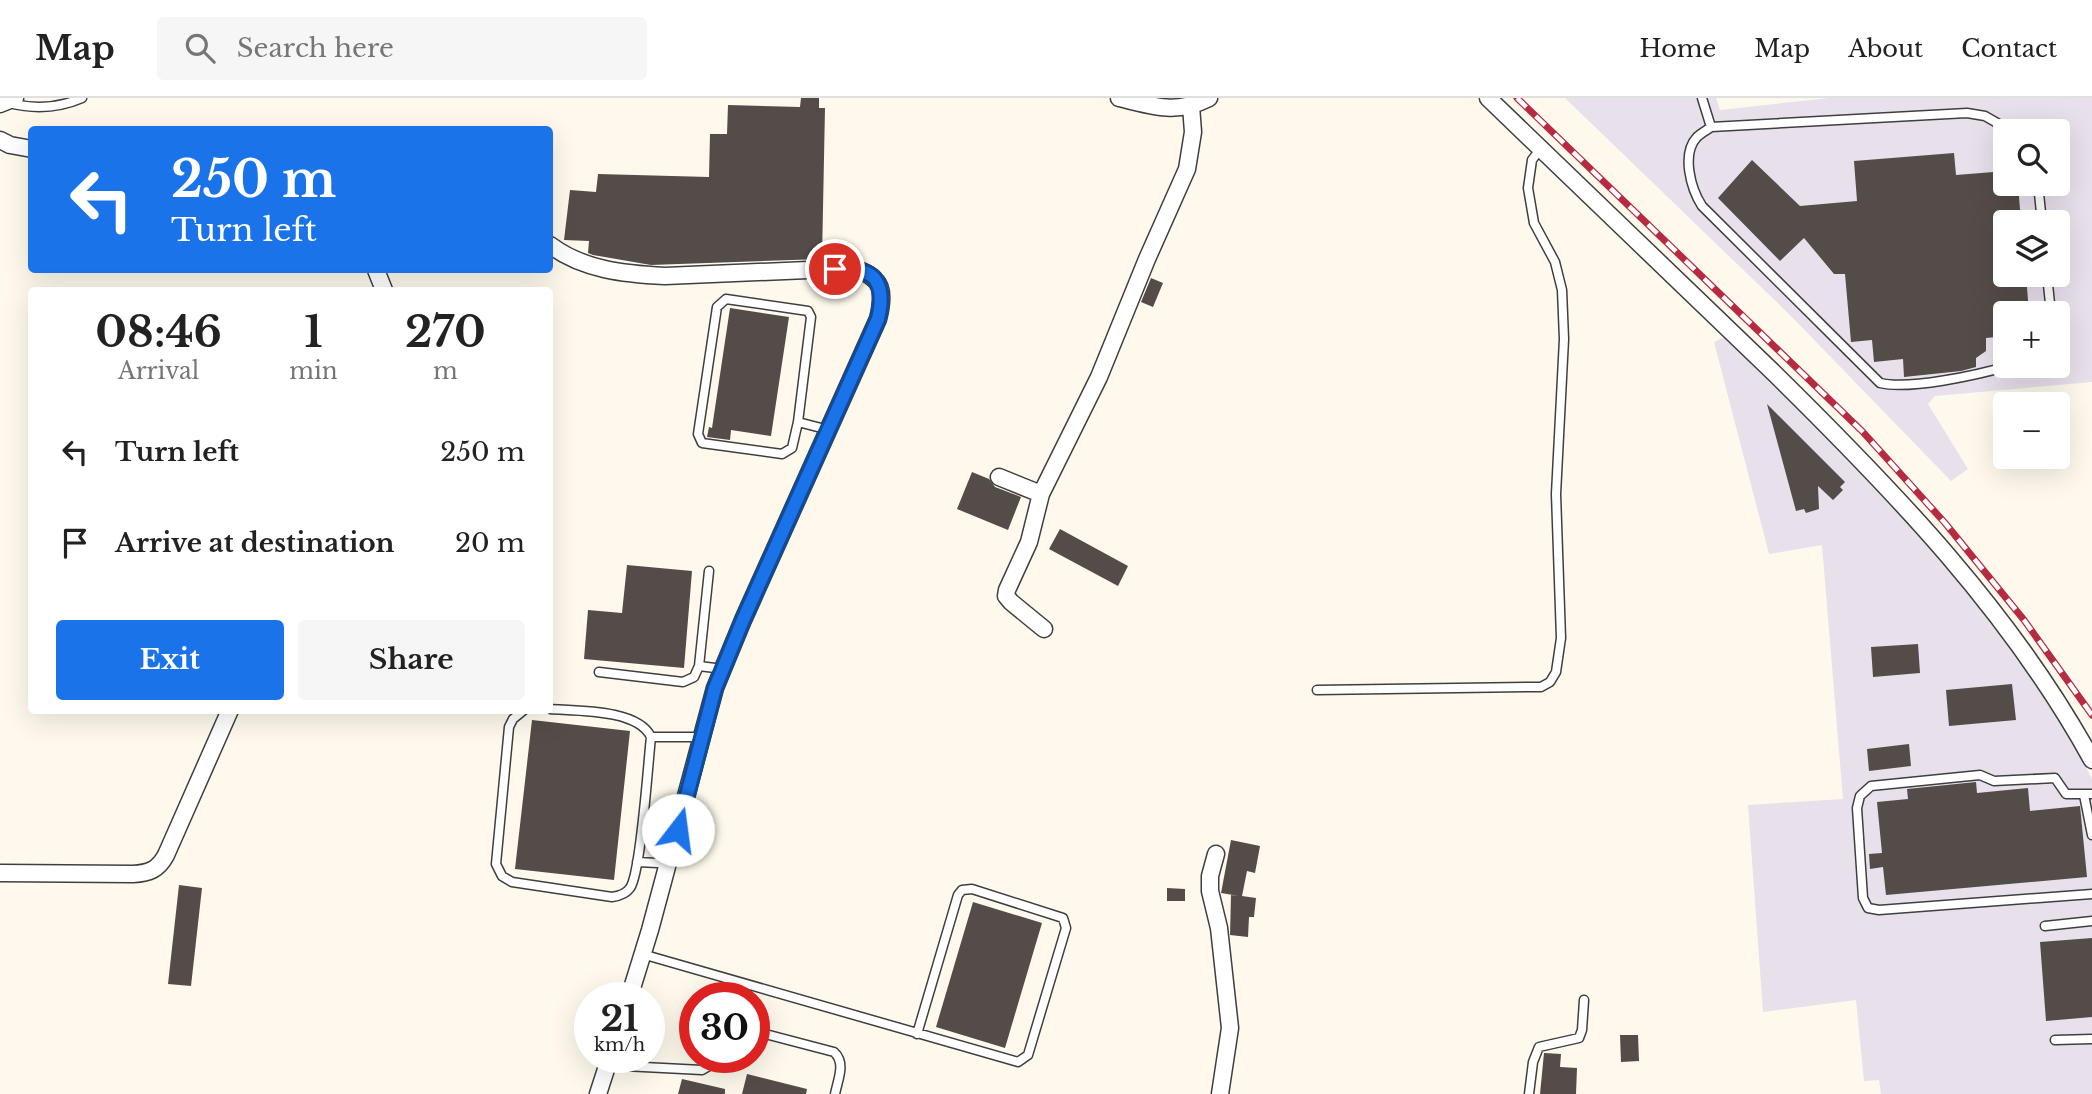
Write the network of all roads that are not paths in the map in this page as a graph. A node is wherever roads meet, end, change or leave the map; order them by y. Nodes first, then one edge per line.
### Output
1 (82, 98) edge
2 (1119, 98) edge
3 (1209, 98) edge
4 (1489, 98) edge
5 (1702, 98) edge
6 (7, 101) edge
7 (1191, 106) junction
8 (1993, 121) edge
9 (1711, 127) junction
10 (0, 140) edge
11 (28, 148) edge
12 (1541, 148) junction
13 (553, 247) edge
14 (1993, 371) edge
15 (798, 422) junction
16 (829, 429) junction
17 (999, 477) dead end
18 (1041, 494) junction
19 (709, 570) dead end
20 (1044, 629) dead end
21 (699, 666) junction
22 (723, 668) junction
23 (599, 672) dead end
24 (1317, 690) dead end
25 (553, 709) edge
26 (228, 714) edge
27 (519, 714) edge
28 (651, 737) junction
29 (702, 739) junction
30 (2092, 760) edge
31 (2088, 794) edge
32 (2092, 835) edge
33 (1216, 854) dead end
34 (637, 862) junction
35 (668, 866) junction
36 (0, 873) edge
37 (2092, 894) edge
38 (2092, 921) edge
39 (2045, 926) dead end
40 (642, 954) junction
41 (634, 982) edge
42 (1584, 1000) dead end
43 (917, 1034) junction
44 (770, 1035) edge
45 (2092, 1039) edge
46 (2055, 1040) dead end
47 (605, 1073) edge
48 (598, 1094) edge
49 (835, 1094) edge
50 (1220, 1094) edge
51 (1529, 1094) edge

1 - 6 lane
2 - 7 street
3 - 7 street
4 - 12 street
5 - 9 lane
7 - 18 street
8 - 9 lane
9 - 14 lane
10 - 11 street
12 - 24 lane
12 - 30 street
13 - 16 street
15 - 15 lane
15 - 16 lane
16 - 22 street
17 - 18 street
18 - 20 street
19 - 21 lane
21 - 22 lane
21 - 23 lane
22 - 29 street
25 - 28 lane
26 - 36 street
27 - 34 lane
28 - 29 lane
28 - 34 lane
29 - 35 street
31 - 32 lane
31 - 37 lane
33 - 50 street
34 - 35 lane
35 - 40 street
38 - 39 lane
40 - 41 street
40 - 43 lane
42 - 51 lane
43 - 43 lane
44 - 49 lane
45 - 46 lane
47 - 48 street

